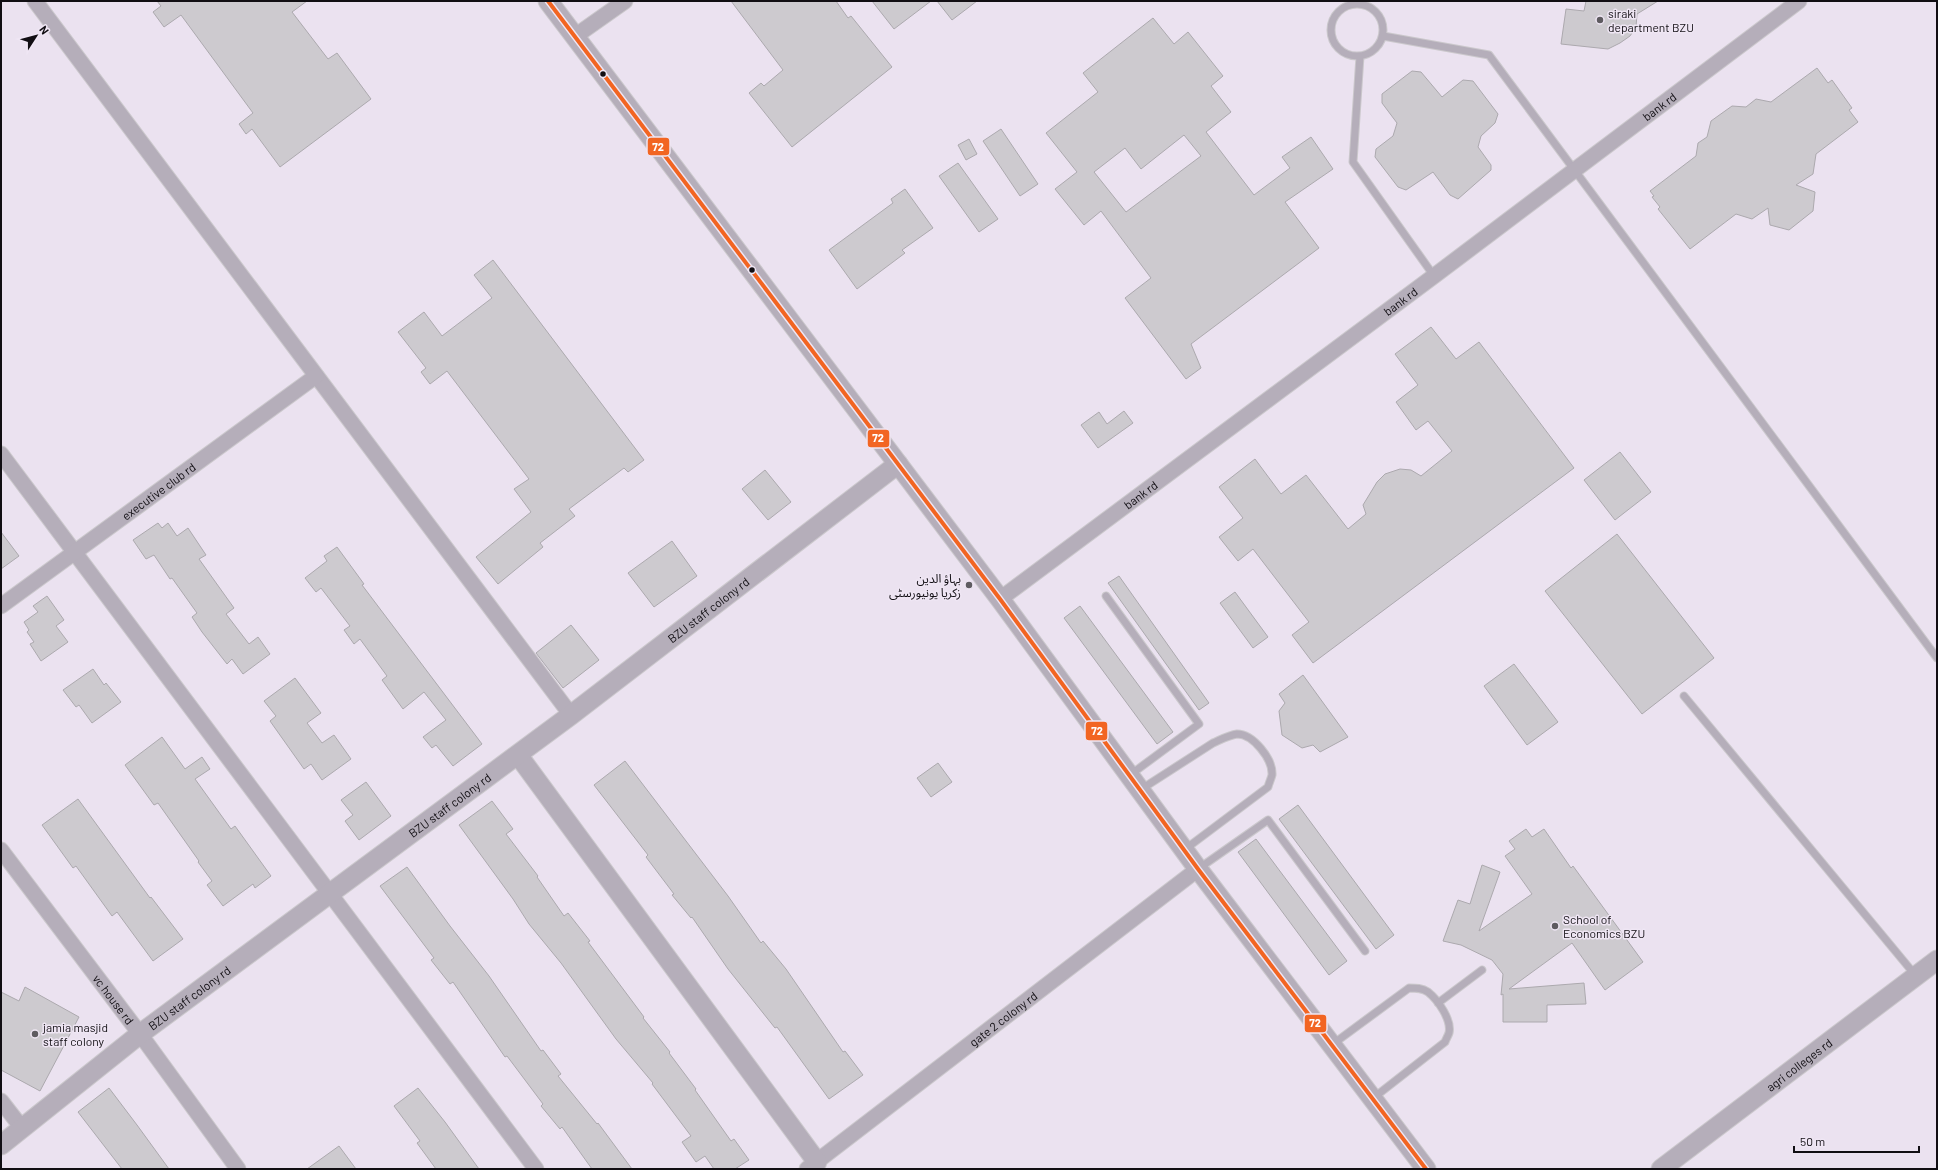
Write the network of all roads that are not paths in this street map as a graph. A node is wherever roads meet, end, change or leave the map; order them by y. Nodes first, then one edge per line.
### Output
1 (35, 1) edge
2 (548, 1) edge
3 (625, 1) edge
4 (1799, 1) edge
5 (1383, 36) junction
6 (574, 37) junction
7 (1360, 56) junction
8 (1573, 170) junction
9 (1434, 276) junction
10 (316, 376) junction
11 (1, 454) edge
12 (898, 464) junction
13 (74, 552) junction
14 (1106, 596) dead end
15 (1000, 598) junction
16 (1, 606) edge
17 (1937, 658) edge
18 (1684, 696) dead end
19 (571, 715) junction
20 (518, 755) junction
21 (1135, 783) junction
22 (1, 850) edge
23 (1184, 850) junction
24 (1198, 869) junction
25 (330, 894) junction
26 (1365, 951) dead end
27 (1937, 960) edge
28 (1482, 970) dead end
29 (1916, 976) junction
30 (1438, 1003) junction
31 (140, 1034) junction
32 (1331, 1045) junction
33 (1372, 1099) junction
34 (1, 1101) edge
35 (22, 1128) junction
36 (1, 1145) edge
37 (812, 1165) edge
38 (238, 1169) edge
39 (536, 1169) edge
40 (1426, 1169) edge
41 (1661, 1169) edge

1 - 10 street
2 - 6 street
3 - 6 street
4 - 8 street, bank rd
5 - 7 lane
5 - 7 lane
5 - 8 lane
6 - 12 street
7 - 9 lane
8 - 9 street, bank rd
8 - 17 lane
9 - 15 street, bank rd
10 - 13 street, executive club rd
10 - 19 street
11 - 13 street
12 - 15 street
12 - 19 street, BZU staff colony rd
13 - 16 street, executive club rd
13 - 25 street
14 - 21 lane
15 - 21 street
18 - 29 lane
19 - 20 street, BZU staff colony rd
20 - 25 street, BZU staff colony rd
20 - 37 street
21 - 23 street
21 - 23 lane
22 - 31 street, vc house rd
23 - 24 street
24 - 26 lane
24 - 32 street
24 - 37 street, gate 2 colony rd
25 - 31 street, BZU staff colony rd
25 - 39 street
27 - 29 street, agri colleges rd
28 - 30 lane
29 - 41 street, agri colleges rd
30 - 32 lane
30 - 33 lane
31 - 35 street, BZU staff colony rd
31 - 38 street, vc house rd
32 - 33 street
33 - 40 street
34 - 35 street
35 - 36 street, BZU staff colony rd

